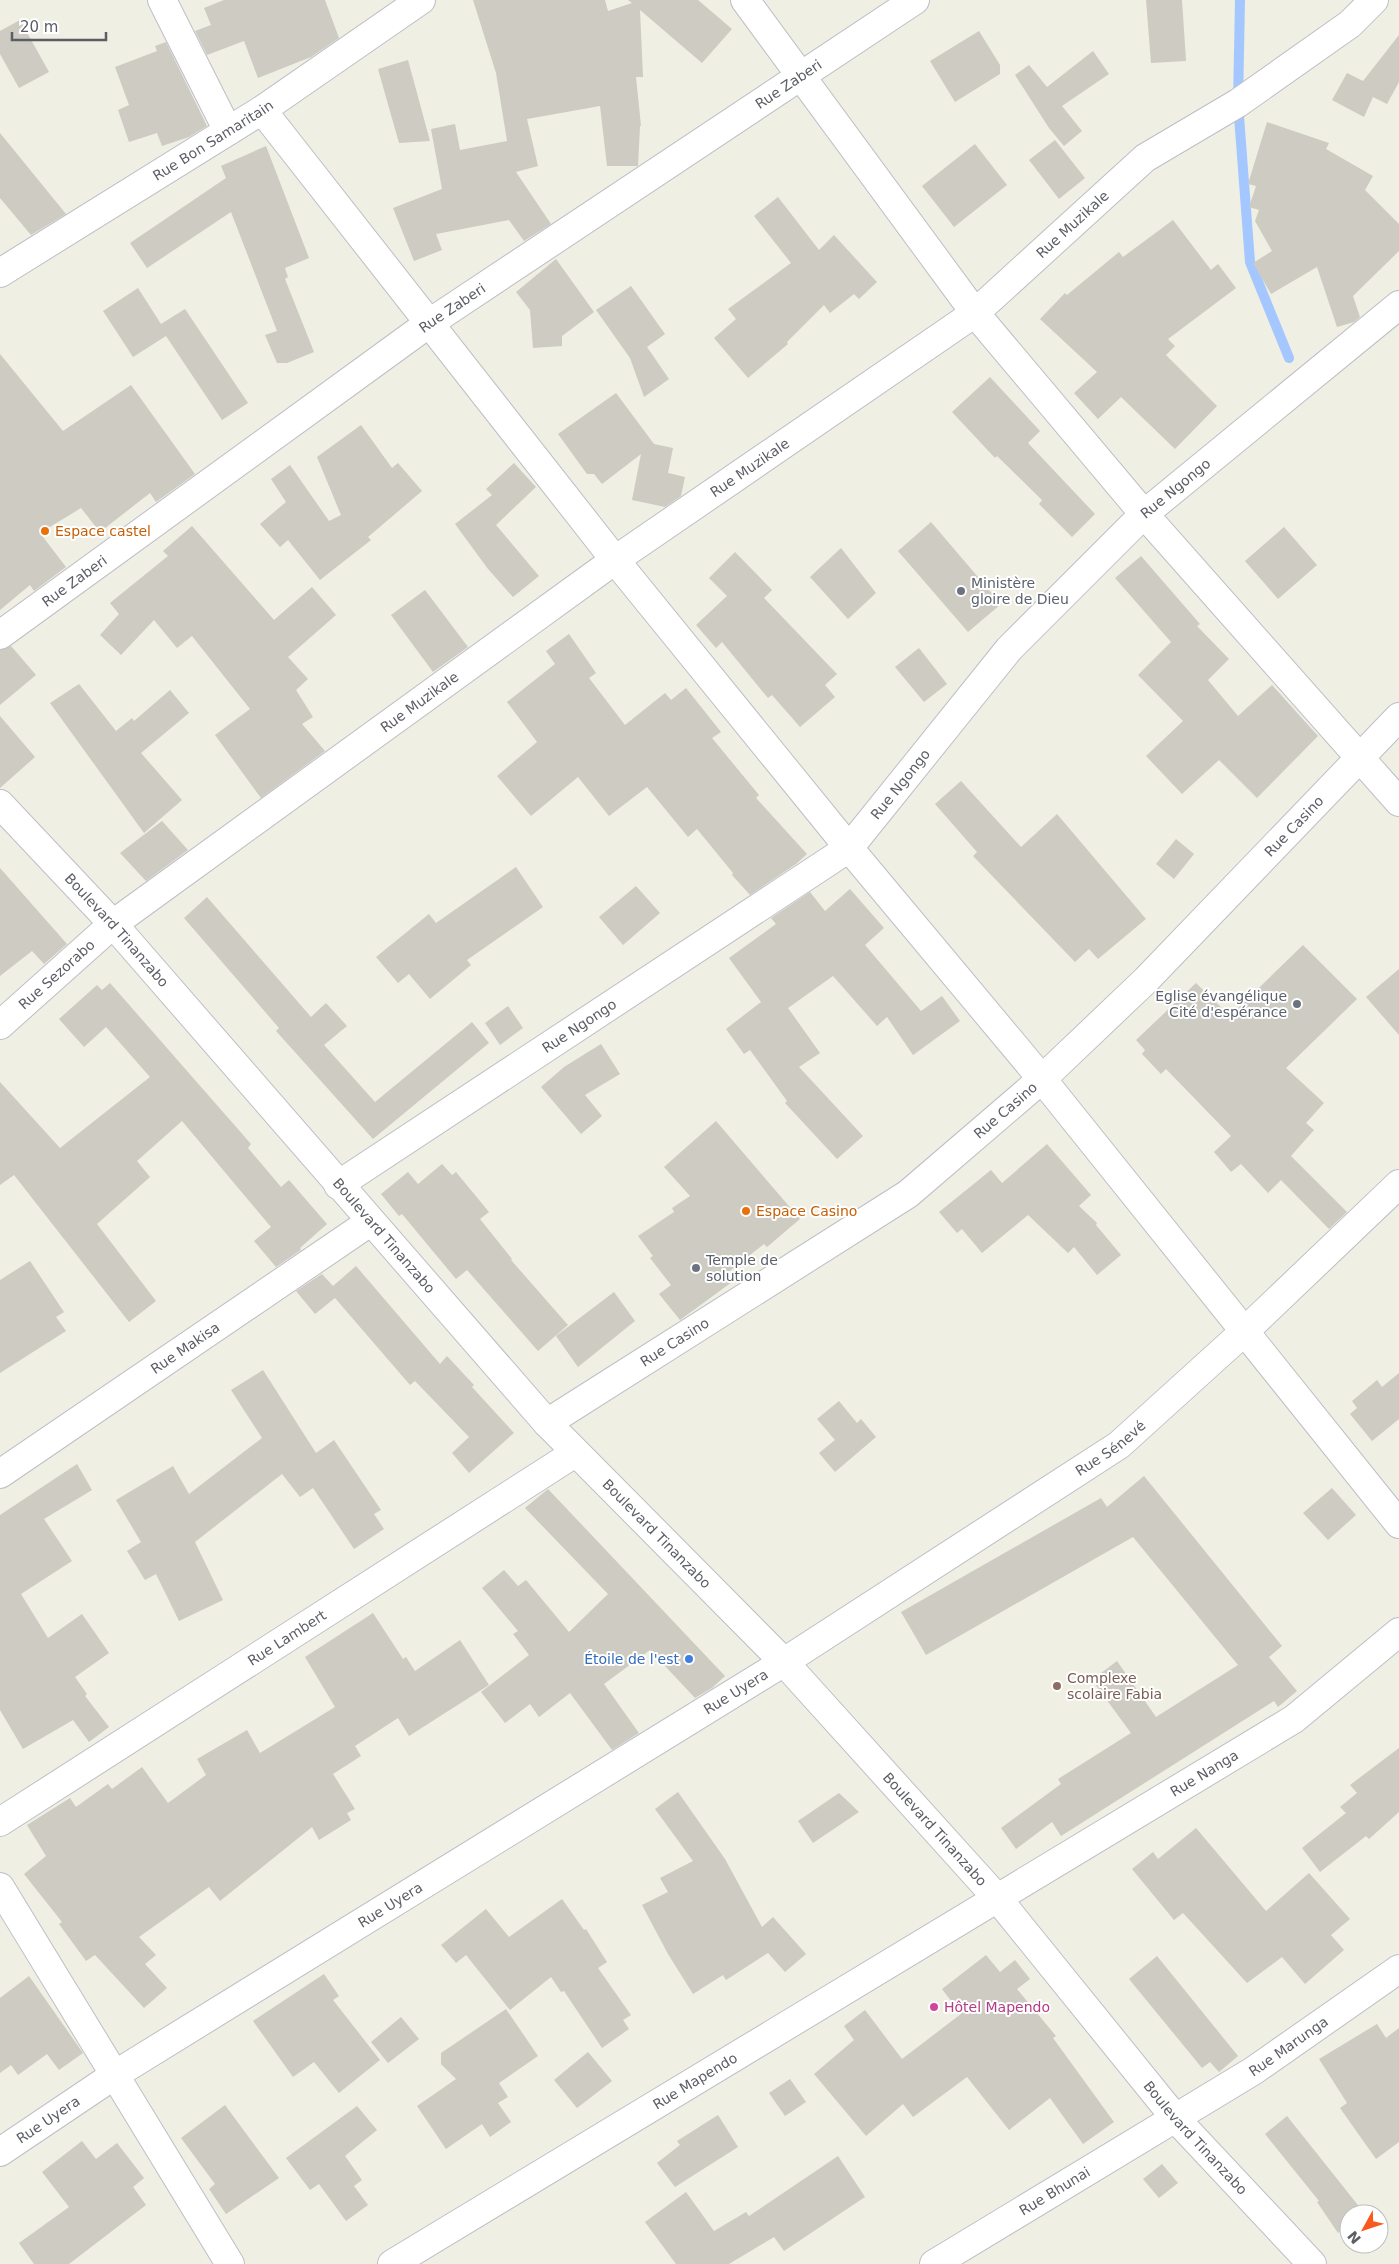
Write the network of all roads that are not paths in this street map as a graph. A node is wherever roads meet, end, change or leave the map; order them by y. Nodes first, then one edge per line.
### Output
1 (162, 0) edge
2 (421, 0) edge
3 (745, 0) edge
4 (915, 0) edge
5 (1374, 0) edge
6 (799, 76) junction
7 (262, 110) junction
8 (228, 131) junction
9 (0, 273) edge
10 (1399, 305) edge
11 (975, 313) junction
12 (428, 324) junction
13 (1144, 514) junction
14 (615, 560) junction
15 (0, 635) edge
16 (1399, 717) edge
17 (1360, 756) junction
18 (1399, 802) edge
19 (0, 804) edge
20 (849, 848) junction
21 (113, 924) junction
22 (0, 1025) edge
23 (1042, 1079) junction
24 (1399, 1184) edge
25 (338, 1185) junction
26 (370, 1222) junction
27 (1246, 1330) junction
28 (547, 1423) junction
29 (575, 1453) junction
30 (0, 1474) edge
31 (1399, 1524) edge
32 (1399, 1632) edge
33 (784, 1662) junction
34 (0, 1822) edge
35 (0, 1886) edge
36 (998, 1900) junction
37 (1399, 1969) edge
38 (116, 2074) junction
39 (1176, 2119) junction
40 (0, 2152) edge
41 (230, 2264) edge
42 (392, 2264) edge
43 (934, 2264) edge
44 (1312, 2264) edge

1 - 8 street
2 - 7 street, Rue Bon Samaritain
3 - 6 street
4 - 6 street, Rue Zaberi
5 - 11 street, Rue Muzikale
6 - 11 street
6 - 12 street, Rue Zaberi
7 - 8 street, Rue Bon Samaritain
7 - 12 street
8 - 9 street, Rue Bon Samaritain
10 - 13 street, Rue Ngongo
11 - 13 street
11 - 14 street, Rue Muzikale
12 - 14 street
12 - 15 street, Rue Zaberi
13 - 17 street
13 - 20 street, Rue Ngongo
14 - 20 street
14 - 21 street, Rue Muzikale
16 - 17 street, Rue Casino
17 - 18 street
17 - 23 street, Rue Casino
19 - 21 street, Boulevard Tinanzabo
20 - 23 street
20 - 25 street, Rue Ngongo
21 - 22 street, Rue Sezorabo
21 - 25 street, Boulevard Tinanzabo
23 - 27 street
23 - 28 street, Rue Casino
24 - 27 street, Rue Sénevé
25 - 26 street, Boulevard Tinanzabo
26 - 28 street, Boulevard Tinanzabo
26 - 30 street, Rue Makisa
27 - 31 street
27 - 33 street, Rue Sénevé
28 - 29 street, Boulevard Tinanzabo
29 - 33 street, Boulevard Tinanzabo
29 - 34 street, Rue Lambert
32 - 36 street, Rue Nanga
33 - 36 street, Boulevard Tinanzabo
33 - 38 street, Rue Uyera
35 - 38 street
36 - 39 street, Boulevard Tinanzabo
36 - 42 street, Rue Mapendo
37 - 39 street, Rue Marunga
38 - 40 street, Rue Uyera
38 - 41 street
39 - 43 street, Rue Bhunai
39 - 44 street, Boulevard Tinanzabo

